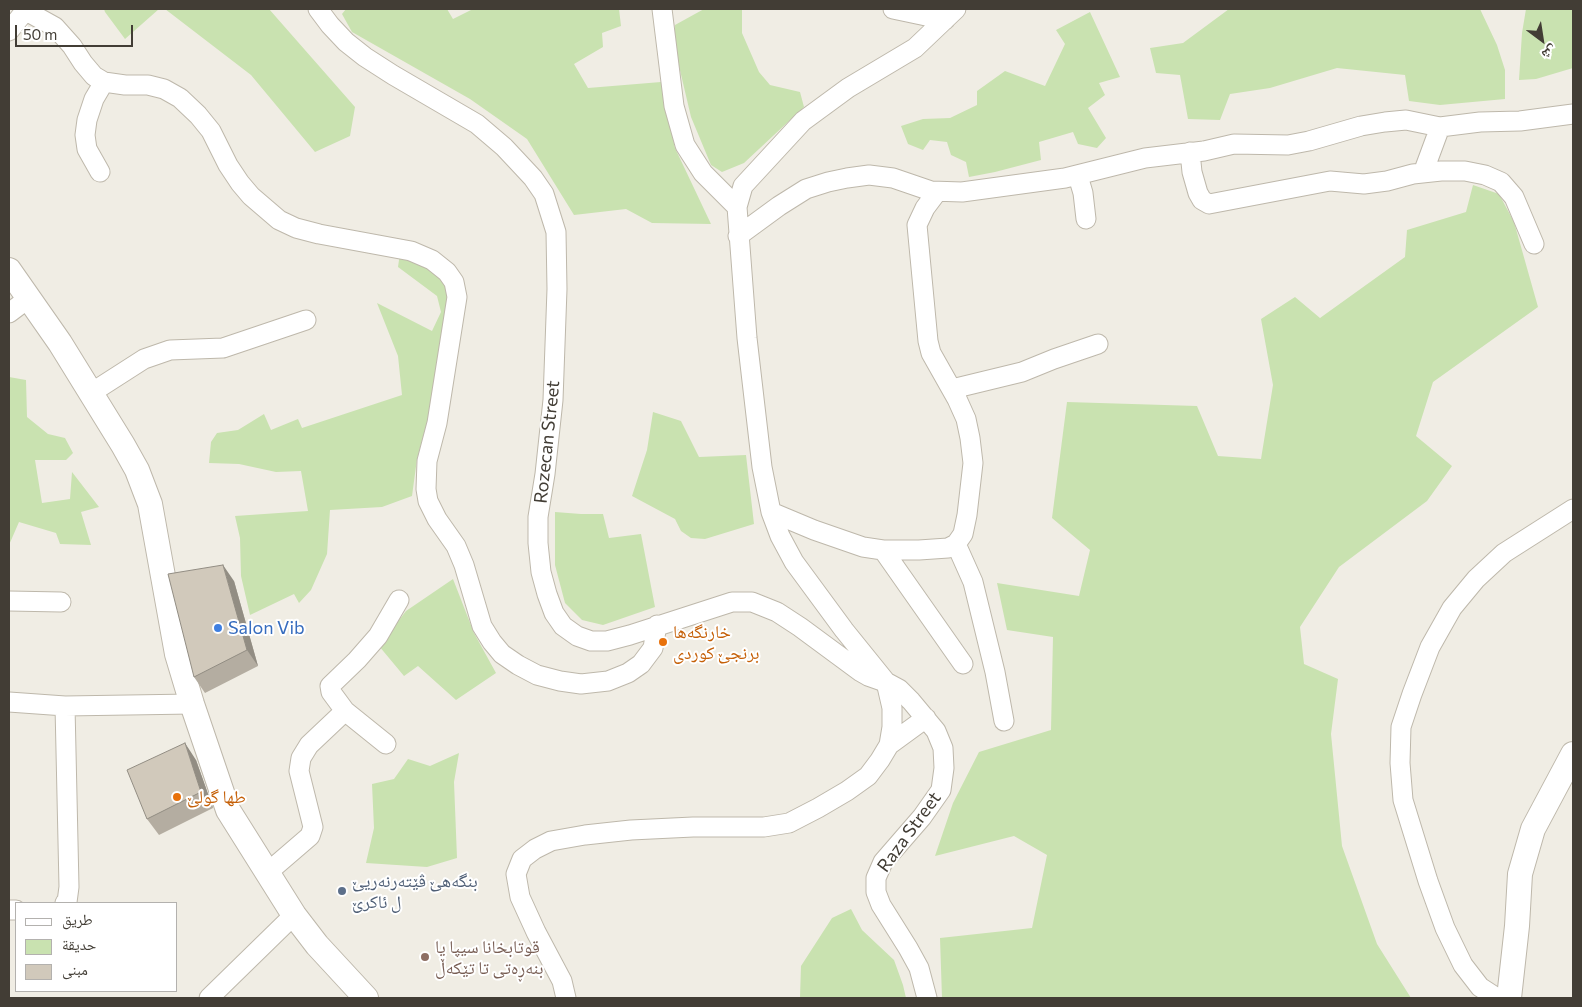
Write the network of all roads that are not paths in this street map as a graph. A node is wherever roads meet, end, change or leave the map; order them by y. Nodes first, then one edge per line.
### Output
1 (318, 9) edge
2 (662, 9) edge
3 (893, 9) edge
4 (26, 10) edge
5 (950, 14) edge
6 (9, 32) edge
7 (104, 82) junction
8 (1573, 114) edge
9 (1440, 127) junction
10 (1190, 152) junction
11 (100, 172) dead end
12 (1423, 173) junction
13 (1078, 176) junction
14 (937, 192) junction
15 (737, 207) junction
16 (1086, 219) dead end
17 (738, 236) junction
18 (1534, 244) dead end
19 (9, 270) edge
20 (29, 298) junction
21 (9, 313) edge
22 (306, 320) dead end
23 (1098, 344) dead end
24 (952, 389) junction
25 (91, 393) junction
26 (1573, 509) edge
27 (771, 512) junction
28 (956, 544) junction
29 (883, 550) junction
30 (9, 600) edge
31 (400, 600) dead end
32 (61, 602) dead end
33 (657, 625) junction
34 (962, 664) dead end
35 (886, 682) junction
36 (9, 702) edge
37 (192, 704) junction
38 (65, 706) junction
39 (345, 711) junction
40 (926, 718) junction
41 (1004, 721) dead end
42 (386, 744) dead end
43 (889, 745) junction
44 (1573, 754) edge
45 (267, 872) junction
46 (67, 902) edge
47 (294, 915) junction
48 (209, 998) edge
49 (366, 998) edge
50 (566, 998) edge
51 (927, 998) edge
52 (1497, 998) edge
53 (1509, 998) edge

1 - 33 street, Rozecan Street
2 - 15 street
3 - 5 street
4 - 6 street
4 - 7 street
5 - 15 street
7 - 11 street
7 - 33 street
8 - 9 street
9 - 10 street
9 - 12 street
10 - 12 street
10 - 13 street
12 - 18 street
13 - 14 street
13 - 16 street
14 - 17 street
14 - 24 street
15 - 17 street
17 - 27 street
19 - 20 street
20 - 21 street
20 - 25 street
22 - 25 street
23 - 24 street
24 - 28 street
25 - 37 street
26 - 52 street
27 - 29 street
27 - 35 street
28 - 29 street
28 - 41 street
29 - 34 street
30 - 32 street
31 - 39 street
33 - 35 street, Rozecan Street
35 - 40 street, Raza Street
35 - 43 street
36 - 38 street
37 - 38 street
37 - 45 street
38 - 46 street
39 - 42 street
39 - 45 street
40 - 43 street
40 - 51 street, Raza Street
43 - 50 street
44 - 53 street
45 - 47 street
47 - 48 street
47 - 49 street

